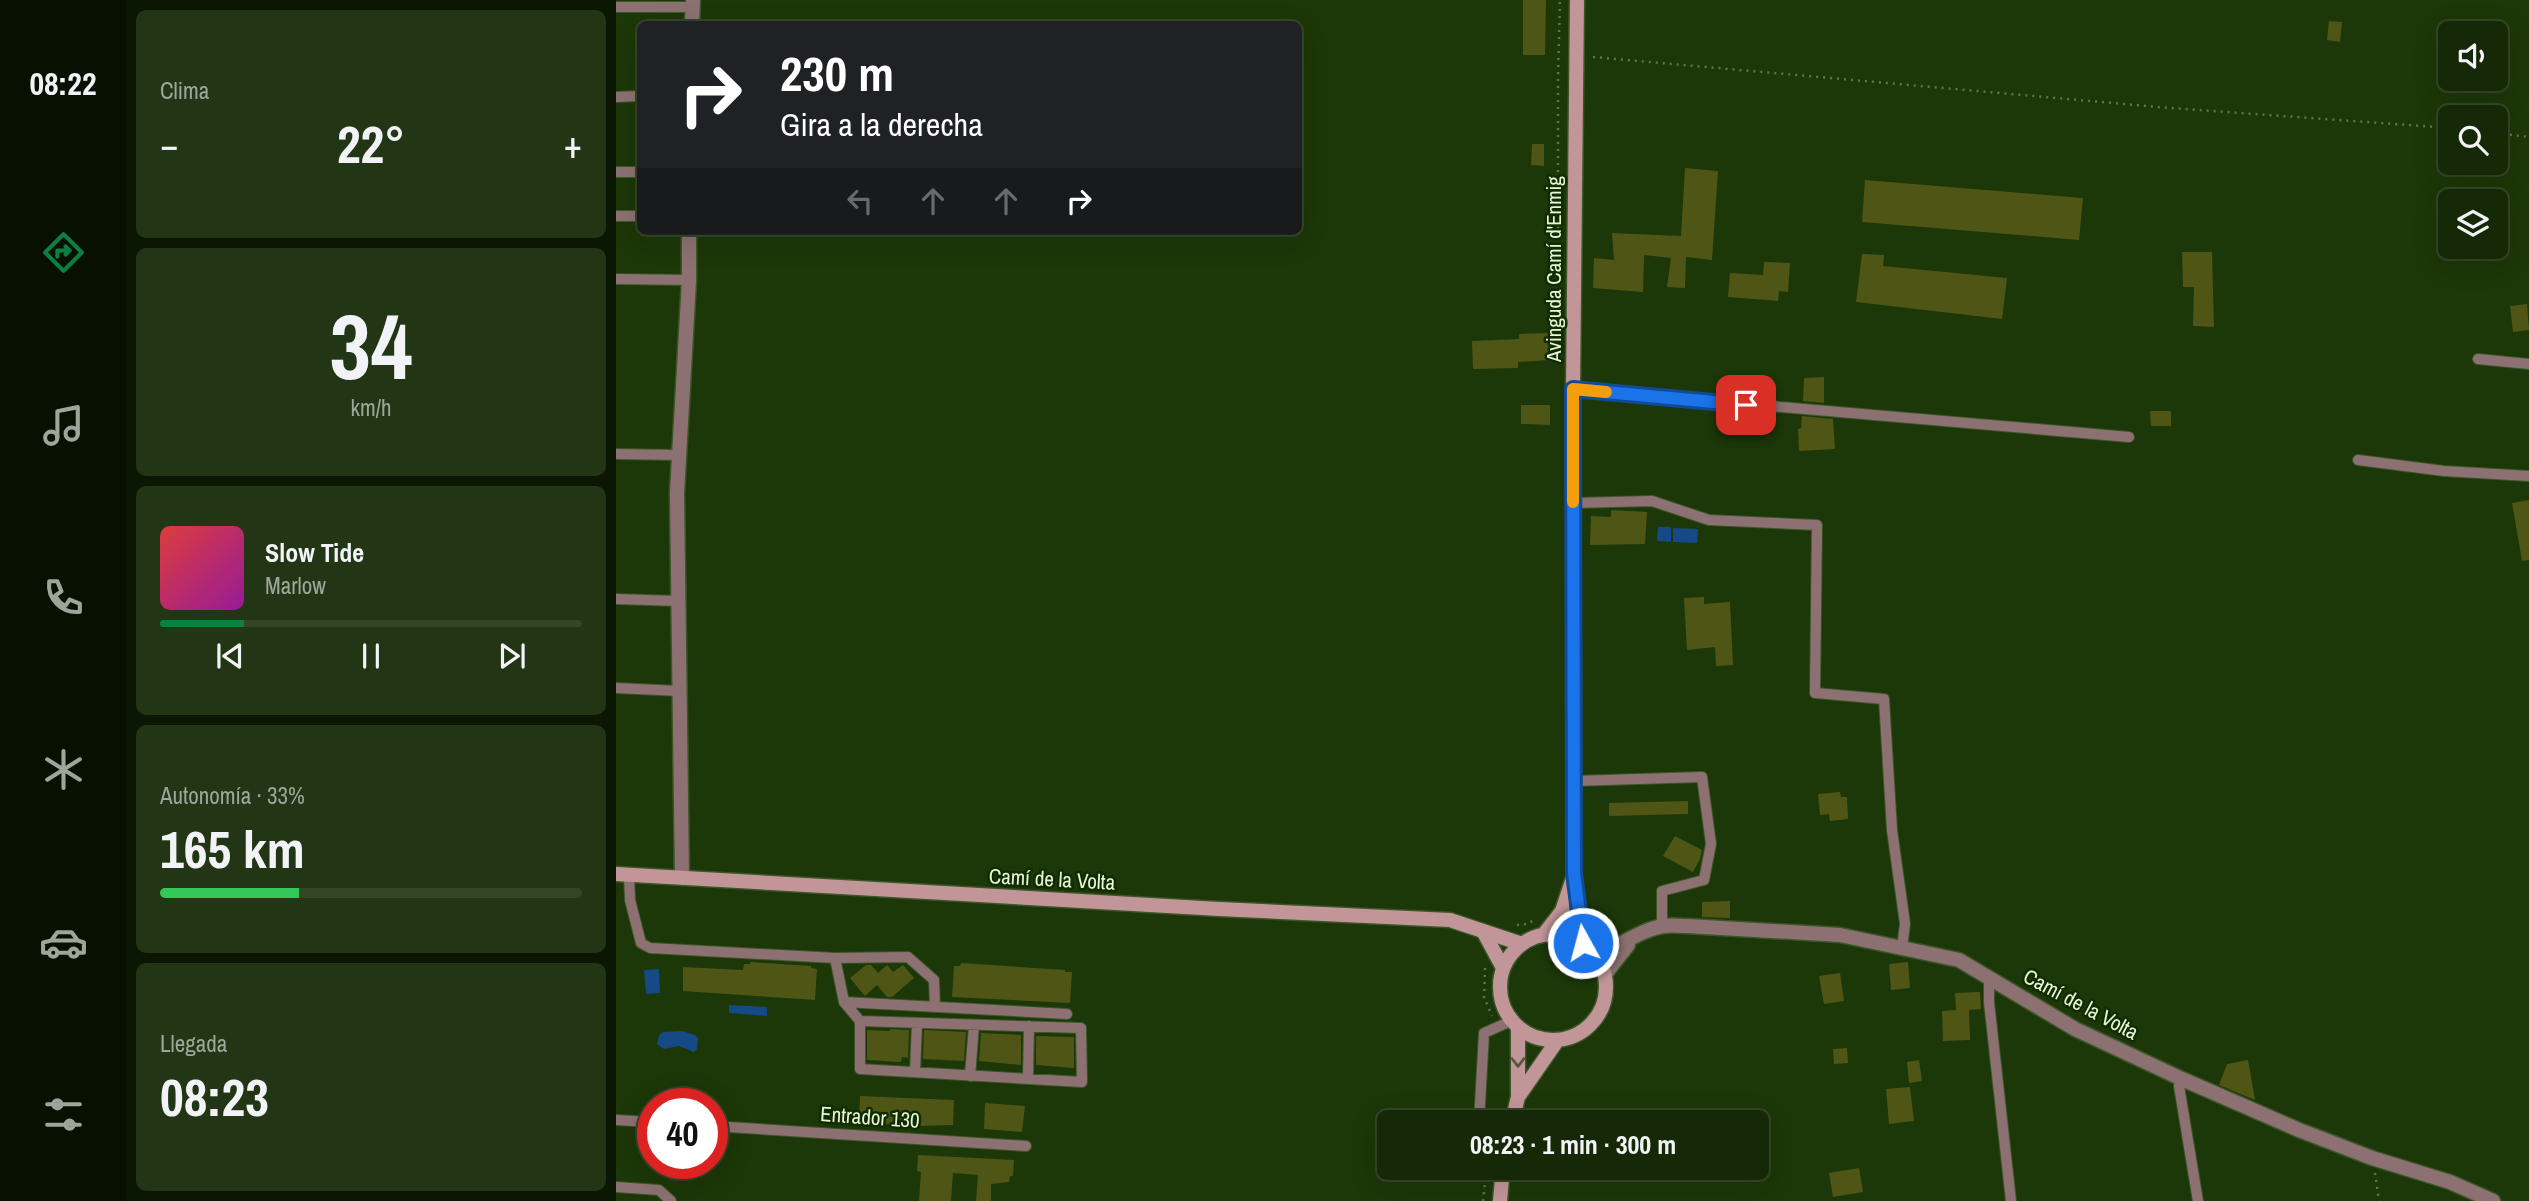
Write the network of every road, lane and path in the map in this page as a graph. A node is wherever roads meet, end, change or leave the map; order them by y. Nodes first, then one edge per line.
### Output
1 (1560, 0) edge
2 (1577, 0) edge
3 (692, 4) edge
4 (616, 7) edge
5 (1576, 55) junction
6 (637, 96) edge
7 (616, 97) edge
8 (2438, 127) edge
9 (2508, 134) edge
10 (2529, 137) edge
11 (616, 172) edge
12 (637, 172) edge
13 (616, 216) edge
14 (637, 216) edge
15 (689, 235) edge
16 (1558, 242) dead end
17 (616, 279) edge
18 (688, 280) junction
19 (2478, 359) dead end
20 (2529, 364) edge
21 (1573, 389) junction
22 (2129, 437) dead end
23 (616, 454) edge
24 (678, 454) junction
25 (2358, 460) dead end
26 (2529, 476) edge
27 (1573, 503) junction
28 (616, 599) edge
29 (678, 601) junction
30 (616, 688) edge
31 (680, 691) junction
32 (1574, 781) junction
33 (1574, 873) junction
34 (622, 874) edge
35 (682, 878) junction
36 (1537, 918) dead end
37 (1508, 926) dead end
38 (1662, 926) junction
39 (1483, 931) junction
40 (1544, 934) junction
41 (1633, 938) junction
42 (1583, 943) junction
43 (1522, 944) junction
44 (1902, 948) junction
45 (1596, 954) junction
46 (835, 958) junction
47 (1485, 960) dead end
48 (1503, 968) junction
49 (1605, 974) junction
50 (1989, 978) junction
51 (845, 1002) junction
52 (935, 1007) junction
53 (1067, 1014) dead end
54 (860, 1021) junction
55 (916, 1023) junction
56 (974, 1025) junction
57 (1509, 1025) junction
58 (1029, 1026) junction
59 (1557, 1041) junction
60 (915, 1072) junction
61 (970, 1076) junction
62 (1028, 1079) junction
63 (2182, 1079) junction
64 (1518, 1097) junction
65 (1480, 1110) edge
66 (1515, 1110) edge
67 (616, 1120) edge
68 (637, 1121) edge
69 (728, 1127) edge
70 (1026, 1146) dead end
71 (2372, 1158) junction
72 (1485, 1180) edge
73 (1502, 1180) edge
74 (616, 1186) edge
75 (671, 1201) edge
76 (1483, 1201) edge
77 (1500, 1201) edge
78 (2011, 1201) edge
79 (2198, 1201) edge
80 (2379, 1201) edge
81 (2493, 1201) edge

1 - 16 path
2 - 5 street, Avinguda Camí d'Enmig
3 - 4 lane
5 - 8 path
5 - 21 street, Avinguda Camí d'Enmig
6 - 7 lane
9 - 10 path
11 - 12 lane
13 - 14 lane
15 - 18 street
17 - 18 lane
18 - 24 street
19 - 20 lane
21 - 22 lane
21 - 27 street, Avinguda Camí d'Enmig
23 - 24 lane
24 - 29 street
25 - 26 lane
27 - 32 street, Avinguda Camí d'Enmig
27 - 44 lane
28 - 29 lane
29 - 31 street
30 - 31 lane
31 - 35 street
32 - 33 street, Avinguda Camí d'Enmig
32 - 38 lane
33 - 40 street, Avinguda Camí d'Enmig
33 - 42 street, Avinguda Camí d'Enmig
34 - 35 street, Camí de la Volta
34 - 46 lane
35 - 39 street, Camí de la Volta
36 - 37 path
38 - 41 street, Camí de la Volta
38 - 44 street, Camí de la Volta
39 - 43 street, Camí de la Volta
39 - 48 street
40 - 42 street
40 - 43 street
41 - 45 street, Camí de la Volta
41 - 49 street
42 - 45 street
43 - 48 street
44 - 50 street, Camí de la Volta
45 - 49 street
46 - 51 lane
46 - 52 lane
47 - 57 path
48 - 57 street
49 - 59 street
50 - 63 street, Camí de la Volta
50 - 78 lane
51 - 52 lane
51 - 54 lane
52 - 53 lane
54 - 55 lane
54 - 60 lane
55 - 56 lane
55 - 60 lane
56 - 58 lane
56 - 61 lane
57 - 59 street
57 -> 64 street
57 - 65 lane
58 - 62 lane
58 - 62 lane
59 - 64 street
60 - 61 lane
61 - 62 lane
63 - 71 street, Camí de la Volta
63 - 79 lane
64 - 66 street
67 - 68 lane
69 - 70 lane, Entrador 130
71 - 80 path
71 - 81 street, Camí de la Volta
72 - 76 path
73 - 77 street
74 - 75 lane

